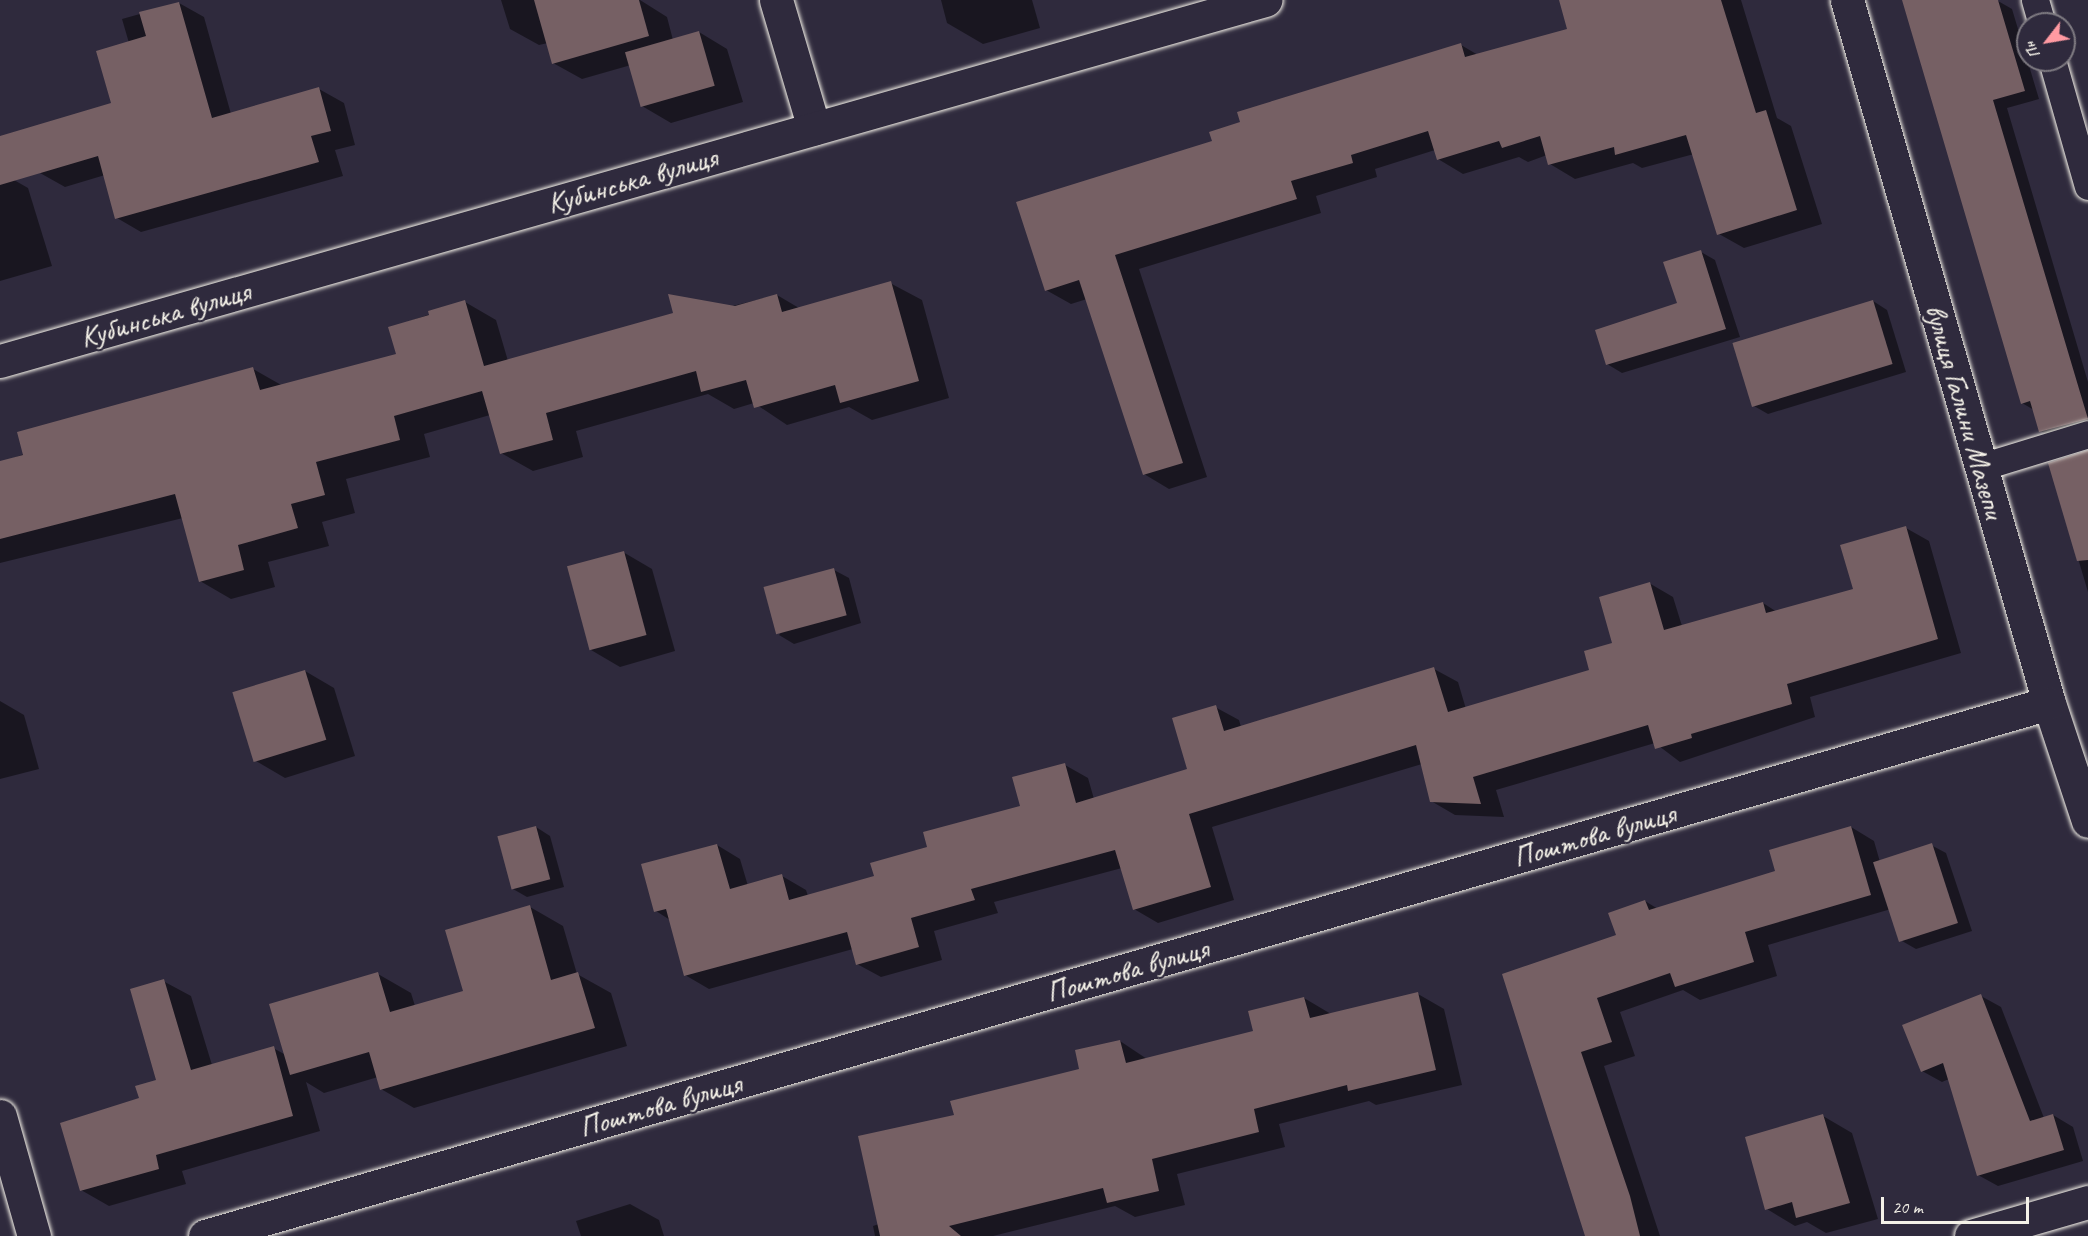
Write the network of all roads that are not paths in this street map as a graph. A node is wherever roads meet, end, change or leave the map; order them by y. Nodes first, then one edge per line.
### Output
1 (776, 0) edge
2 (1265, 0) edge
3 (1847, 0) edge
4 (2055, 72) edge
5 (814, 128) junction
6 (2088, 186) edge
7 (0, 361) edge
8 (2088, 434) edge
9 (1981, 467) junction
10 (2049, 704) junction
11 (2088, 821) edge
12 (0, 1116) edge
13 (2088, 1202) edge
14 (34, 1236) edge
15 (205, 1236) edge
16 (1971, 1236) edge

1 - 5 street
2 - 5 street, Кубинська вулиця
3 - 9 street, вулиця Галини Мазепи
4 - 6 lane
5 - 7 street, Кубинська вулиця
8 - 9 lane
9 - 10 street, вулиця Галини Мазепи
10 - 11 street, вулиця Галини Мазепи
10 - 15 street, Поштова вулиця
12 - 14 street
13 - 16 street

